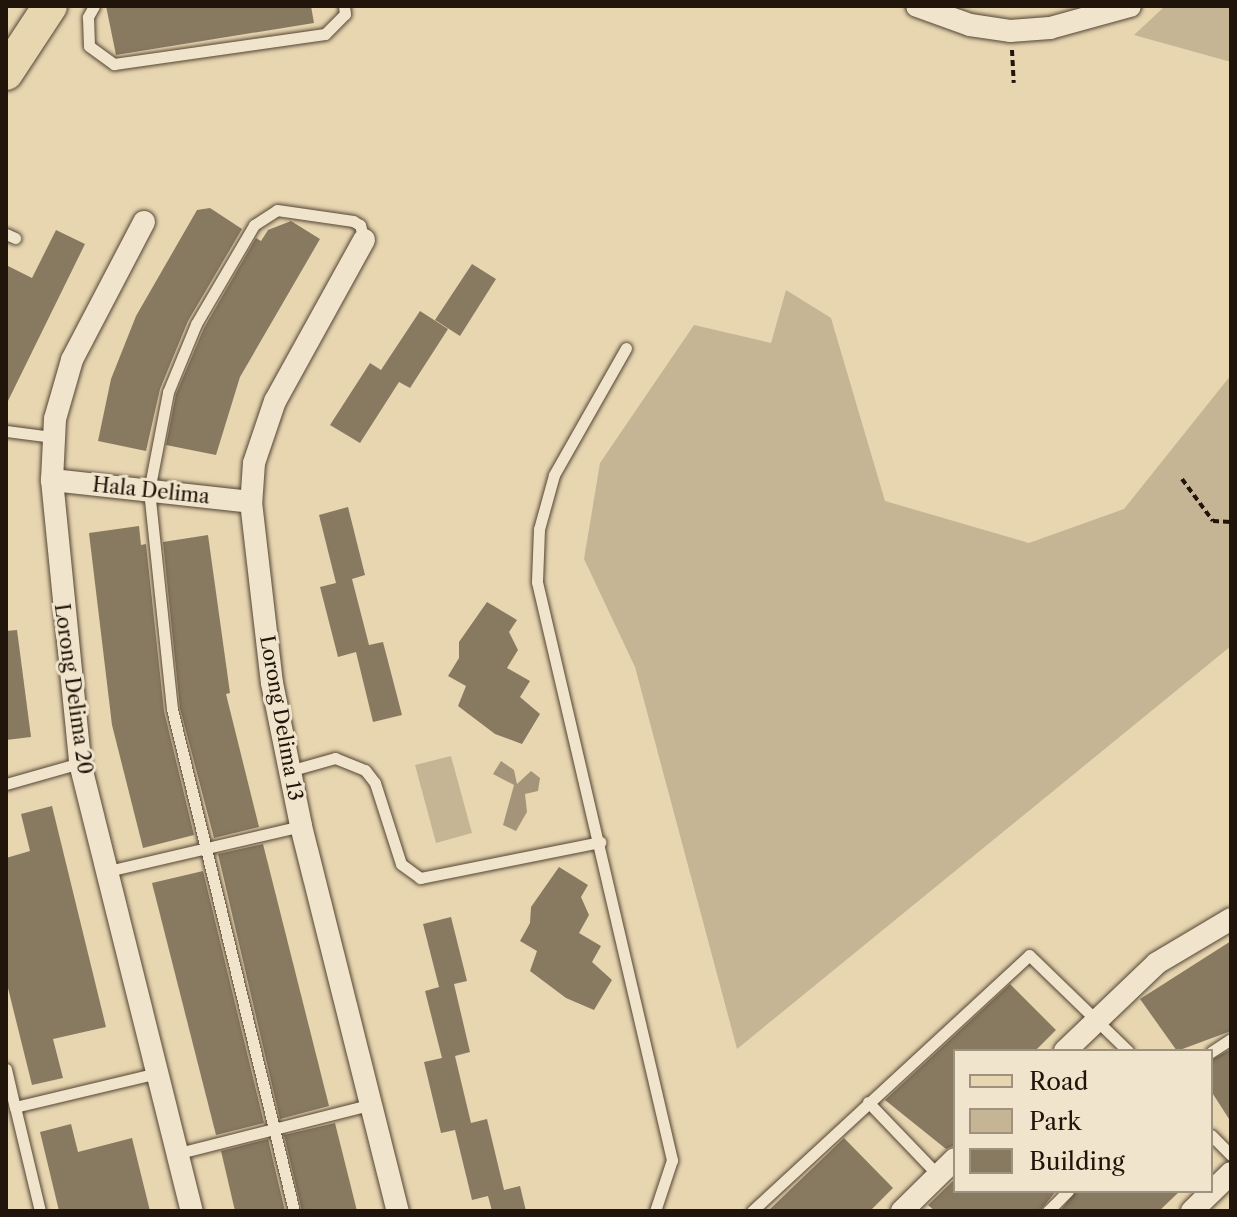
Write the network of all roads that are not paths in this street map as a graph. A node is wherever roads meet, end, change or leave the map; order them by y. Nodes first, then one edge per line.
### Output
1 (50, 6) edge
2 (94, 6) edge
3 (344, 6) edge
4 (1130, 6) edge
5 (921, 7) edge
6 (6, 73) edge
7 (144, 222) dead end
8 (364, 240) joint
9 (626, 348) dead end
10 (6, 431) edge
11 (52, 437) junction
12 (52, 480) junction
13 (149, 491) junction
14 (251, 502) junction
15 (80, 763) junction
16 (289, 771) junction
17 (6, 784) edge
18 (301, 826) junction
19 (600, 842) junction
20 (205, 849) junction
21 (108, 871) junction
22 (1231, 919) edge
23 (1097, 1020) junction
24 (1231, 1039) edge
25 (1067, 1049) edge
26 (1126, 1049) edge
27 (1213, 1051) edge
28 (6, 1069) edge
29 (158, 1073) junction
30 (868, 1102) junction
31 (372, 1104) junction
32 (15, 1107) junction
33 (273, 1129) junction
34 (1213, 1137) edge
35 (179, 1153) junction
36 (1231, 1155) edge
37 (953, 1161) edge
38 (1231, 1173) edge
39 (939, 1176) junction
40 (1213, 1191) edge
41 (1066, 1193) edge
42 (1210, 1193) edge
43 (908, 1209) edge
44 (40, 1211) edge
45 (192, 1211) edge
46 (294, 1211) edge
47 (398, 1211) edge
48 (655, 1211) edge
49 (752, 1211) edge
50 (1048, 1211) edge
51 (1192, 1211) edge

1 - 6 main road
2 - 3 lane
4 - 5 street
7 - 11 street, Lorong Delima 20
8 - 13 lane
8 - 14 street, Lorong Delima 13
9 - 19 lane
10 - 11 lane
11 - 12 street, Lorong Delima 20
12 - 13 street, Hala Delima
12 - 15 street, Lorong Delima 20
13 - 14 street, Hala Delima
13 - 20 lane
14 - 16 street, Lorong Delima 13
15 - 17 lane
15 - 21 street, Lorong Delima 20
16 - 18 street, Lorong Delima 13
16 - 19 lane
18 - 20 lane
18 - 31 street, Lorong Delima 13
19 - 48 lane
20 - 21 lane
20 - 33 lane
21 - 29 street, Lorong Delima 20
22 - 23 street
23 - 25 street
23 - 26 lane
23 - 30 lane
24 - 27 lane
28 - 32 lane
29 - 32 lane
29 - 35 street, Lorong Delima 20
30 - 39 lane
30 - 49 lane
31 - 33 lane
31 - 47 street, Lorong Delima 13
32 - 44 lane
33 - 35 lane
33 - 46 lane
34 - 36 lane
35 - 45 street, Lorong Delima 20
37 - 39 street
38 - 40 street
39 - 43 street
41 - 50 lane
42 - 51 street

